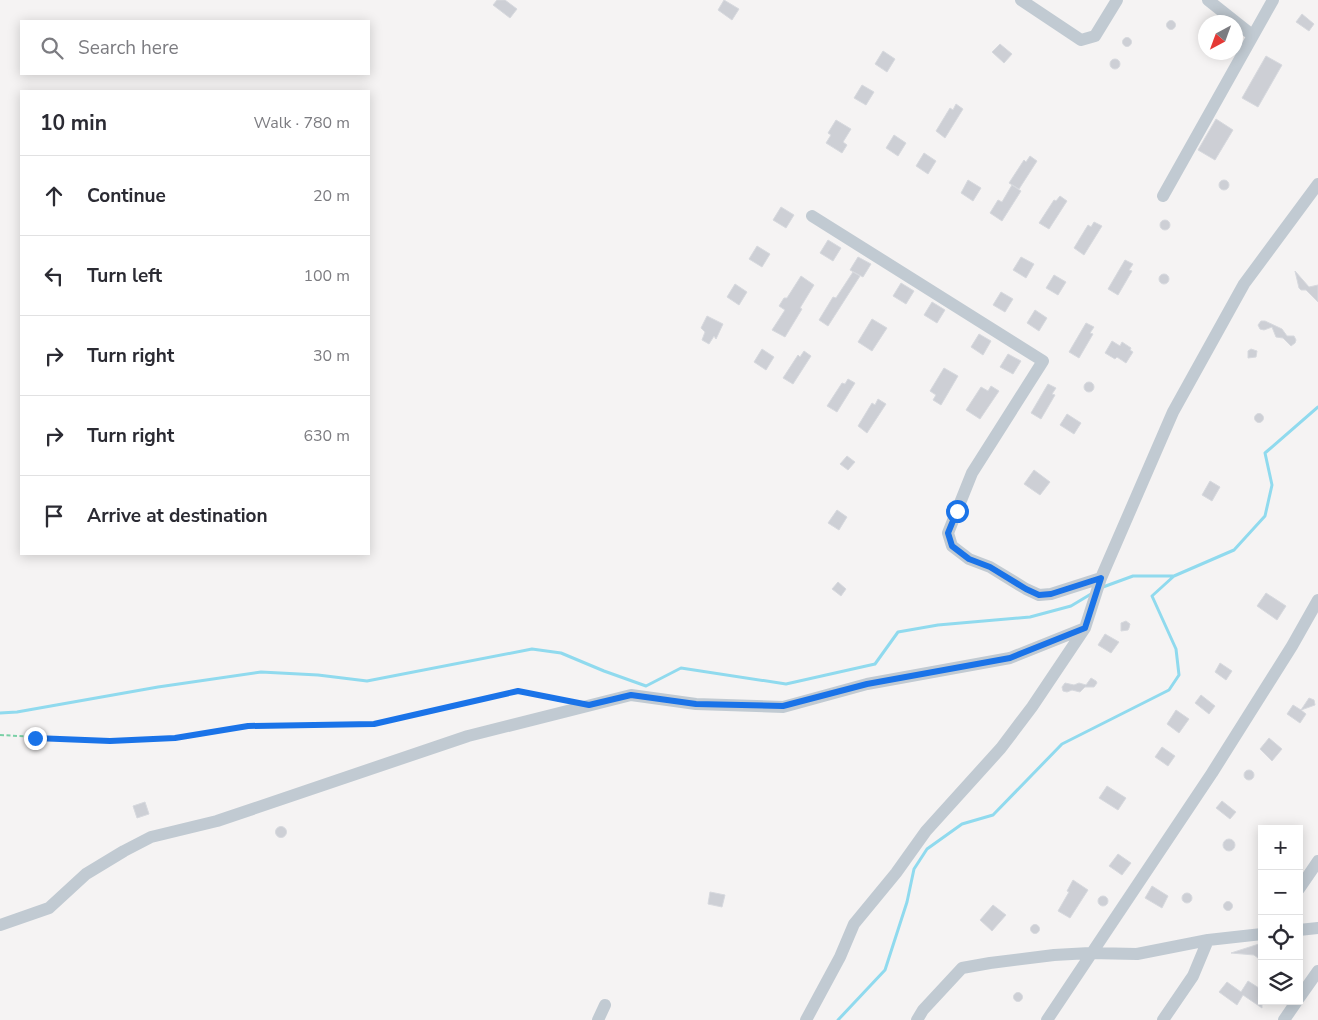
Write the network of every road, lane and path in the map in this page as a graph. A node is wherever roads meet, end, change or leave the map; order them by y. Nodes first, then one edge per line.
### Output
1 (1021, 0) edge
2 (1117, 0) edge
3 (1208, 0) edge
4 (1273, 0) edge
5 (1252, 35) junction
6 (1318, 184) edge
7 (1163, 196) dead end
8 (812, 216) dead end
9 (1101, 578) junction
10 (1318, 600) edge
11 (1085, 628) junction
12 (563, 700) dead end
13 (0, 736) edge
14 (1318, 861) edge
15 (1303, 883) edge
16 (0, 925) edge
17 (1318, 928) edge
18 (1303, 930) edge
19 (1258, 934) edge
20 (1208, 940) junction
21 (1090, 953) junction
22 (1318, 971) edge
23 (1303, 993) edge
24 (605, 1005) dead end
25 (1294, 1005) edge
26 (1051, 1019) edge
27 (598, 1020) edge
28 (806, 1020) edge
29 (917, 1020) edge
30 (1163, 1020) edge
31 (1284, 1020) edge

1 - 2 street
3 - 5 street
4 - 5 street
5 - 7 street
6 - 9 street
8 - 9 street
9 - 11 street
10 - 21 street
11 - 16 street
11 - 28 street
12 - 13 path
14 - 15 street
17 - 18 street
19 - 20 street
20 - 21 street
20 - 30 street
21 - 26 street
21 - 29 street
22 - 23 street
24 - 27 street
25 - 31 street

